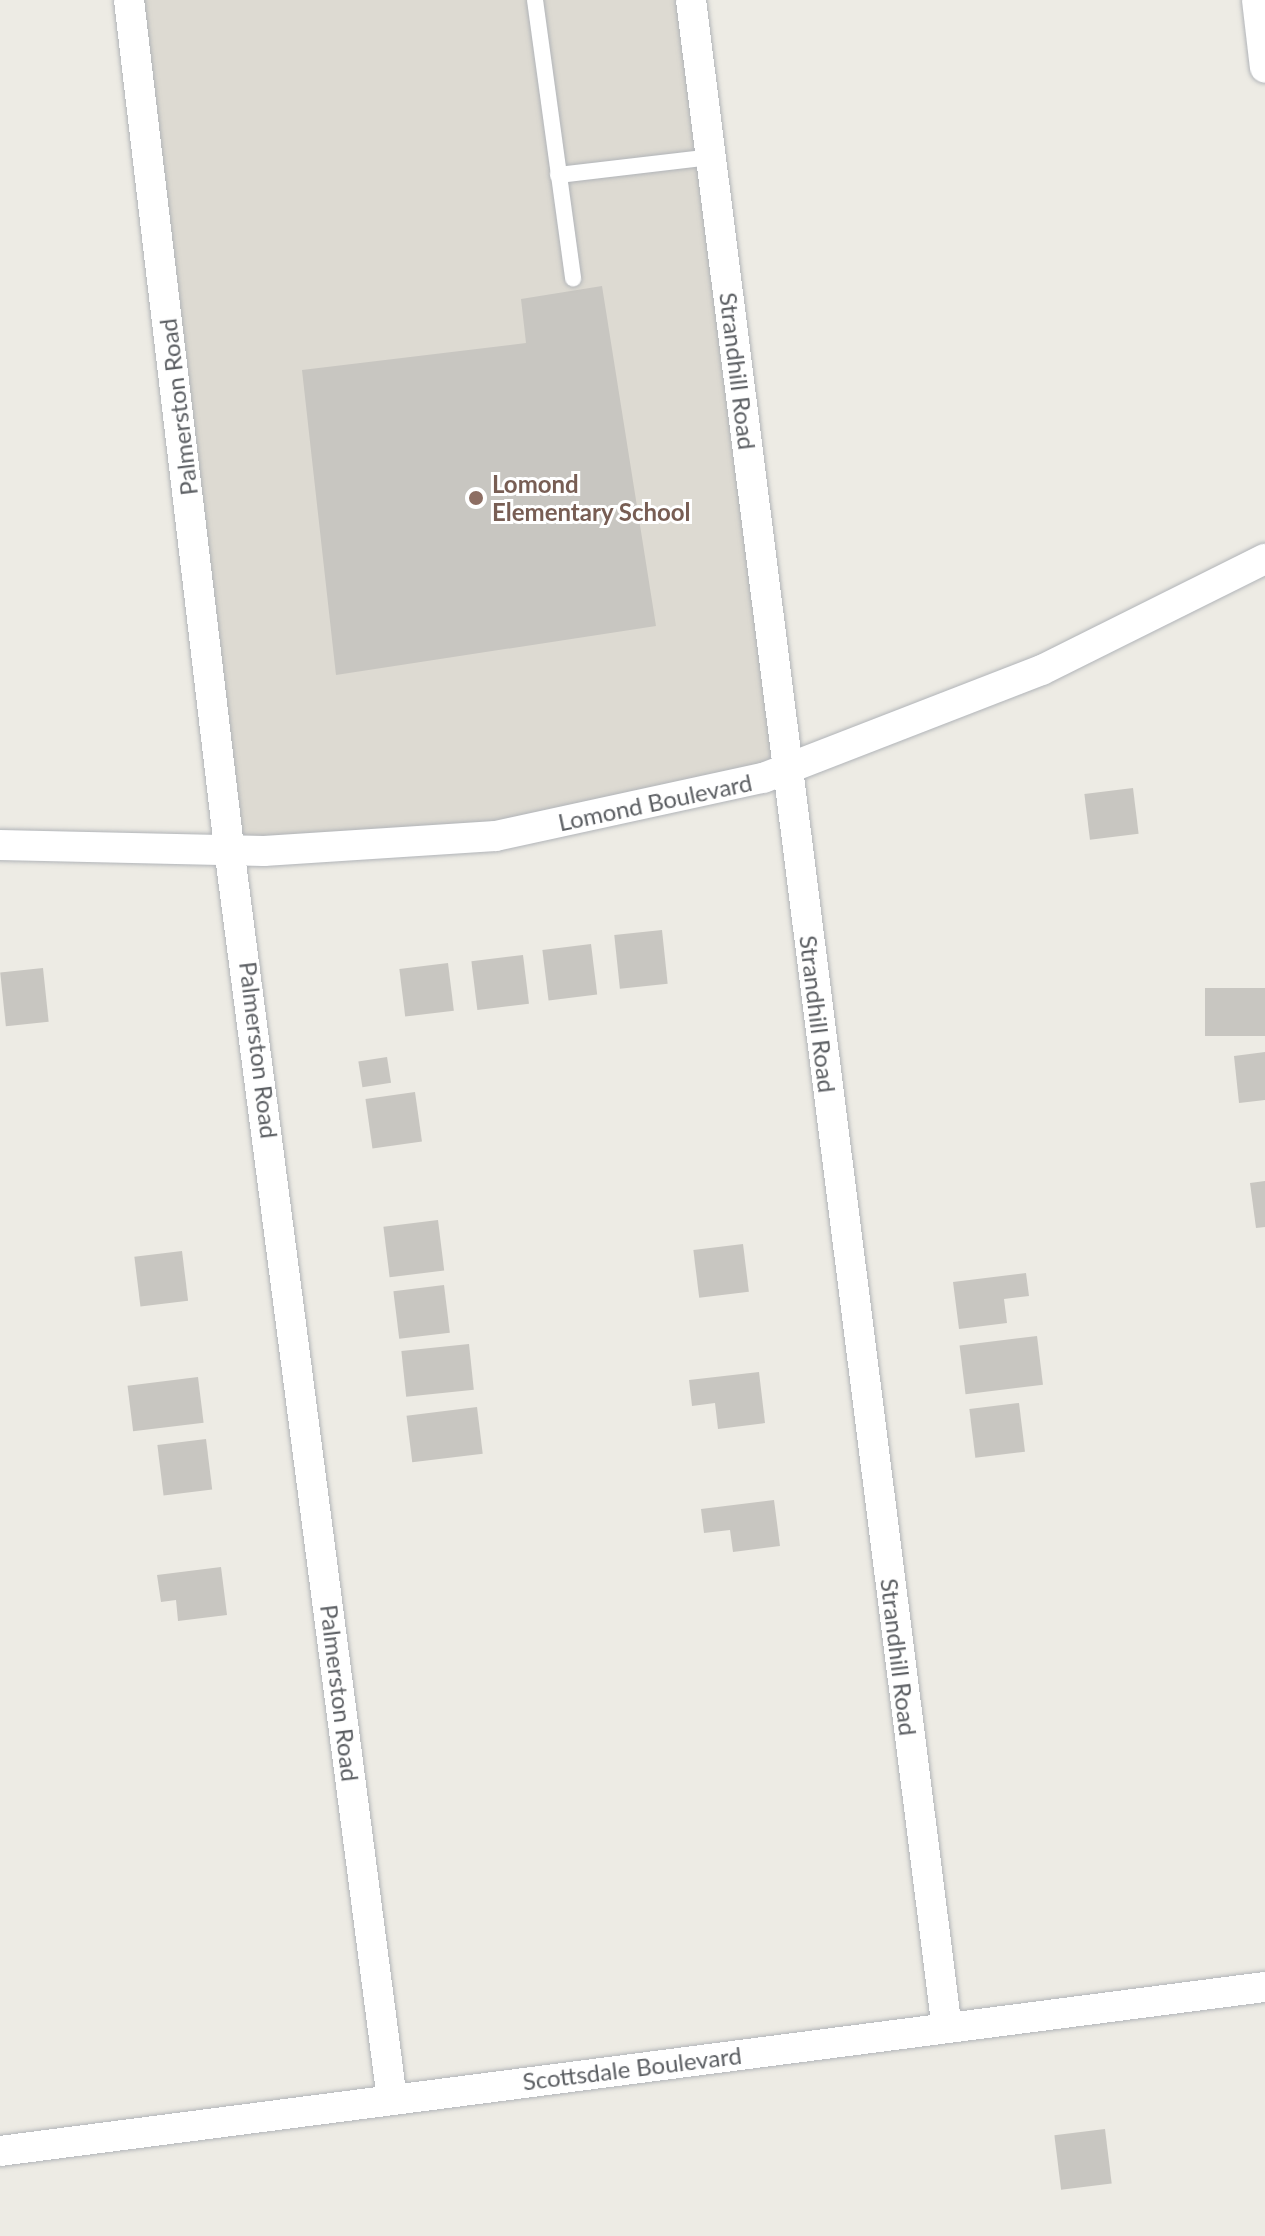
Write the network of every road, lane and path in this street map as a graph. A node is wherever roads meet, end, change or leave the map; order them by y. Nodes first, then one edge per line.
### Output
1 (129, 0) edge
2 (535, 0) edge
3 (691, 0) edge
4 (1257, 0) edge
5 (1265, 68) edge
6 (711, 157) junction
7 (558, 175) junction
8 (573, 278) dead end
9 (1265, 559) edge
10 (787, 767) junction
11 (0, 845) edge
12 (229, 848) junction
13 (1265, 1987) edge
14 (947, 2028) junction
15 (392, 2099) junction
16 (0, 2151) edge

1 - 12 street, Palmerston Road
2 - 7 lane
3 - 6 street, Strandhill Road
4 - 5 street
6 - 7 lane
6 - 10 street, Strandhill Road
7 - 8 lane
9 - 10 street, Lomond Boulevard
10 - 12 street, Lomond Boulevard
10 - 14 street, Strandhill Road
11 - 12 street, Lomond Boulevard
12 - 15 street, Palmerston Road
13 - 14 street, Scottsdale Boulevard
14 - 15 street, Scottsdale Boulevard
15 - 16 street, Scottsdale Boulevard

